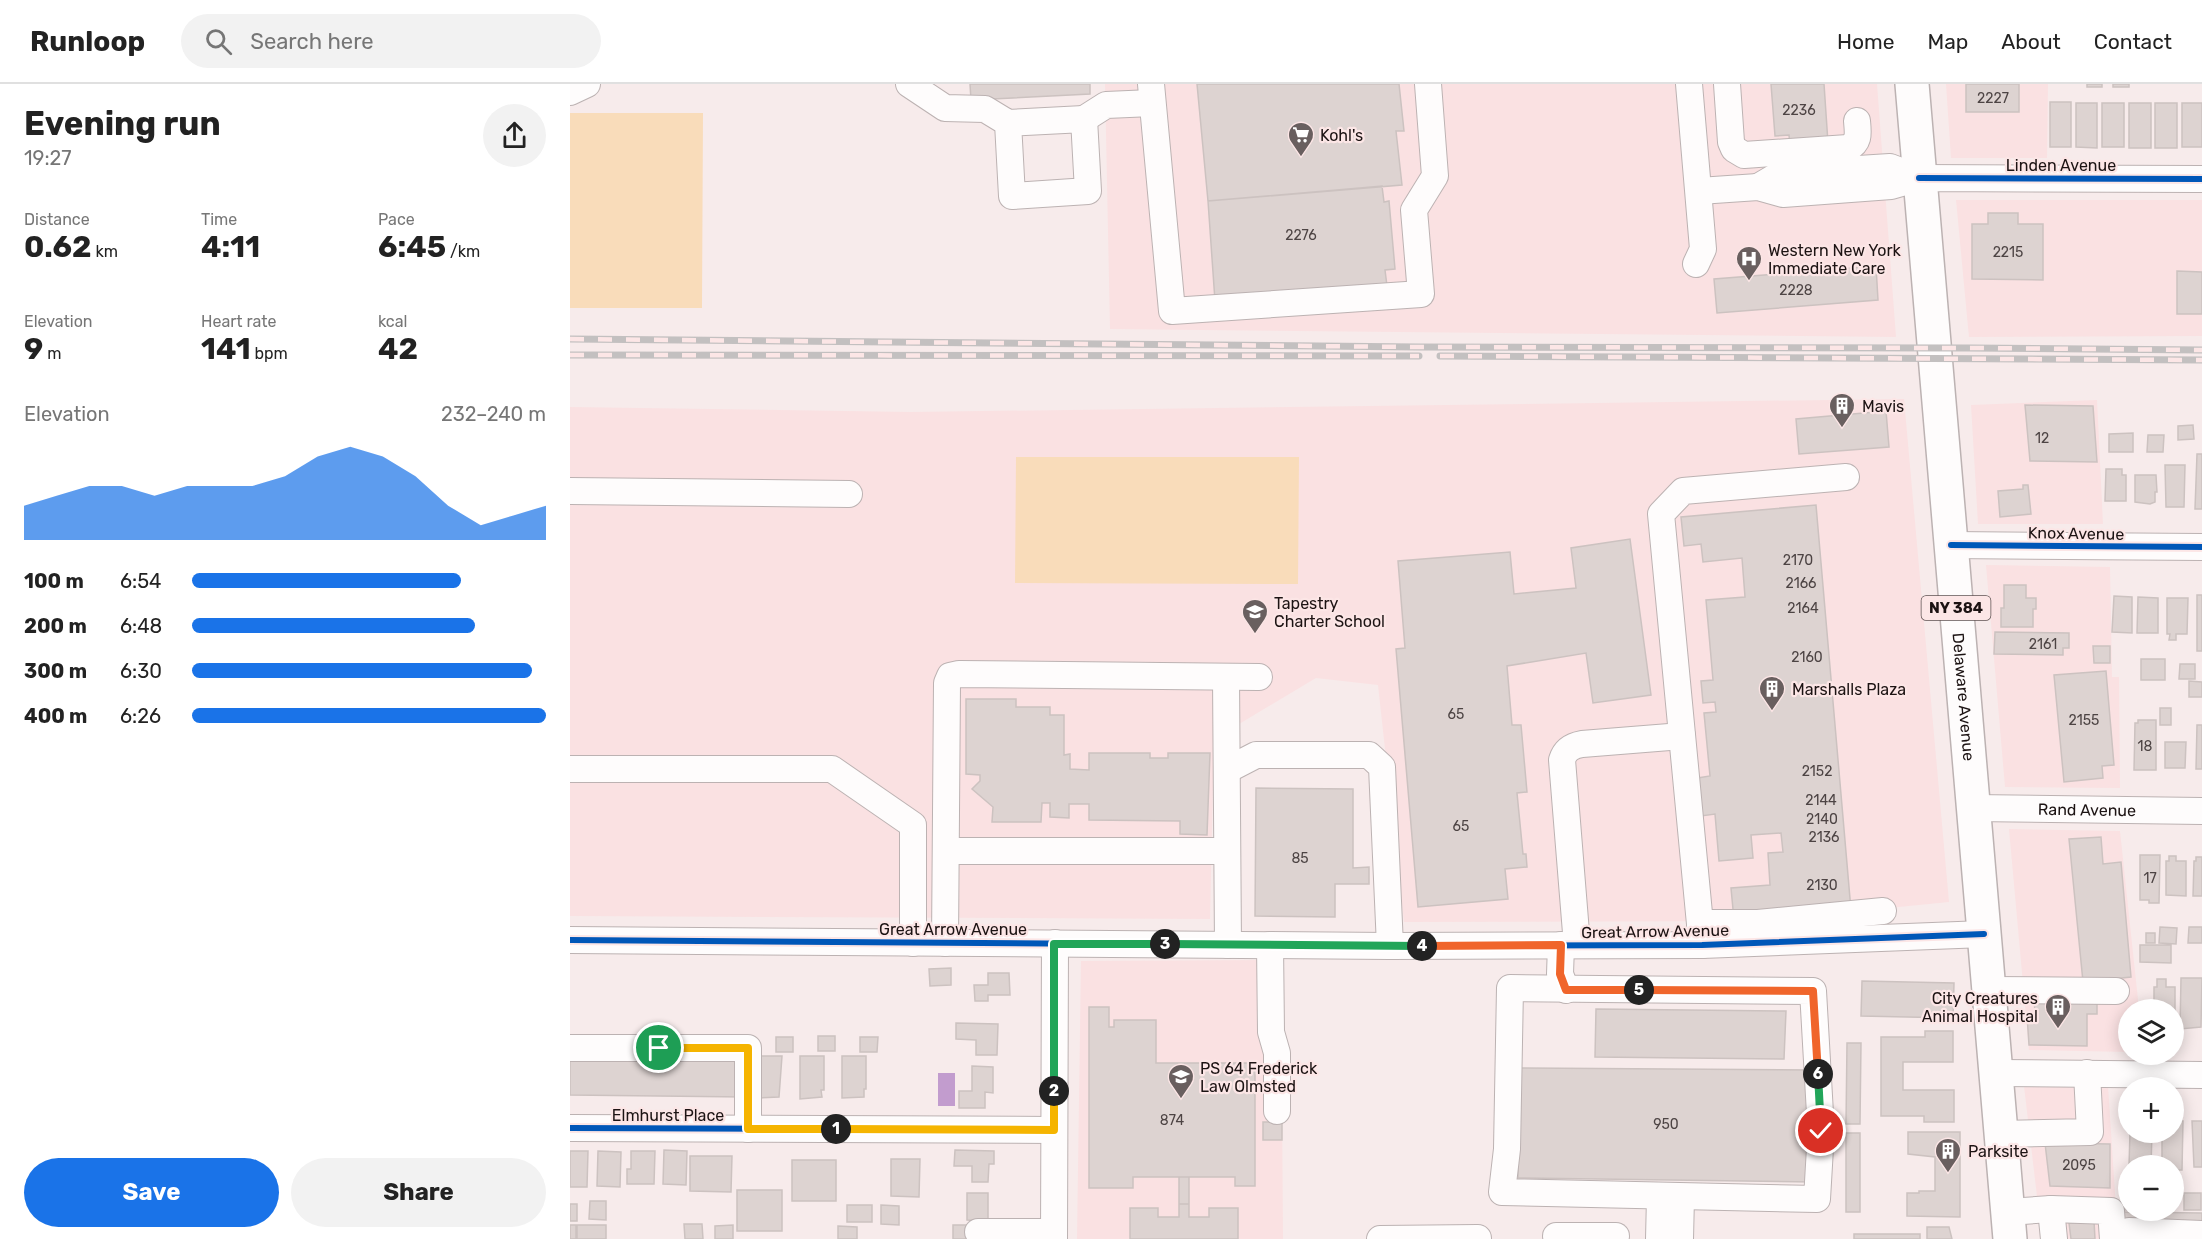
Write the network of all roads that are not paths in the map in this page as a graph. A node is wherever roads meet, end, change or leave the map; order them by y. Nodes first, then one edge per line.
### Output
1 (587, 84) edge
2 (909, 84) edge
3 (1428, 84) edge
4 (1689, 84) edge
5 (1727, 84) edge
6 (1912, 84) edge
7 (570, 92) edge
8 (1152, 93) edge
9 (1084, 119) junction
10 (1857, 121) dead end
11 (1008, 123) junction
12 (1919, 178) junction
13 (2202, 179) edge
14 (1699, 191) junction
15 (1696, 264) dead end
16 (1846, 477) dead end
17 (570, 491) edge
18 (849, 494) dead end
19 (1951, 545) junction
20 (2202, 548) edge
21 (1226, 677) junction
22 (1259, 677) dead end
23 (1682, 736) junction
24 (570, 769) edge
25 (1227, 770) junction
26 (1973, 808) junction
27 (2202, 811) edge
28 (946, 851) junction
29 (1227, 851) junction
30 (1882, 911) dead end
31 (1701, 934) junction
32 (1984, 934) junction
33 (570, 940) edge
34 (913, 943) junction
35 (945, 943) junction
36 (1054, 944) junction
37 (1228, 945) junction
38 (1270, 945) junction
39 (1569, 945) junction
40 (1390, 946) junction
41 (1566, 990) junction
42 (1989, 990) junction
43 (2116, 992) dead end
44 (570, 1048) edge
45 (1996, 1073) junction
46 (2087, 1073) junction
47 (2202, 1075) edge
48 (1277, 1111) dead end
49 (570, 1128) edge
50 (748, 1129) junction
51 (1054, 1130) junction
52 (2001, 1134) junction
53 (1670, 1197) junction
54 (2051, 1209) junction
55 (2009, 1225) edge
56 (978, 1232) dead end
57 (2202, 1234) edge
58 (1054, 1235) edge
59 (2121, 1235) edge
60 (1556, 1236) dead end
61 (1616, 1236) dead end
62 (1478, 1238) edge
63 (1380, 1239) edge
64 (1659, 1239) edge
65 (1680, 1239) edge
66 (2054, 1239) edge

1 - 7 street
2 - 11 street
3 - 8 street
4 - 14 street
5 - 10 street
6 - 12 main road, Delaware Avenue / NY 384
8 - 9 street
9 - 11 street
9 - 11 street
12 - 13 street, Linden Avenue
12 - 14 street
12 - 19 main road, Delaware Avenue / NY 384
14 - 15 street
16 - 23 street
17 - 18 street
19 - 20 street, Knox Avenue
19 - 26 main road, Delaware Avenue / NY 384
21 - 22 street
21 - 25 street
21 - 28 street
23 - 31 street
23 - 39 street
24 - 34 street
25 - 29 street
25 - 40 street
26 - 27 street, Rand Avenue
26 - 32 main road, Delaware Avenue / NY 384
28 - 29 street
28 - 35 street
29 - 37 street
30 - 31 street
31 - 32 street, Great Arrow Avenue
31 - 39 street, Great Arrow Avenue
32 - 42 main road, Delaware Avenue / NY 384
33 - 34 street, Great Arrow Avenue
34 - 35 street, Great Arrow Avenue
35 - 36 street, Great Arrow Avenue
36 - 37 street, Great Arrow Avenue
36 - 51 street
37 - 38 street, Great Arrow Avenue
38 - 40 street, Great Arrow Avenue
38 - 48 street
39 - 40 street, Great Arrow Avenue
39 - 41 street
41 - 53 street
41 - 53 street
42 - 43 street
42 - 45 main road, Delaware Avenue / NY 384
44 - 50 street
45 - 46 street
45 - 52 main road, Delaware Avenue / NY 384
46 - 47 street
46 - 52 street
49 - 50 street, Elmhurst Place
50 - 51 street, Elmhurst Place
51 - 58 street
52 - 55 main road, Delaware Avenue / NY 384
53 - 64 street
53 - 65 street
54 - 55 street
54 - 59 street
54 - 66 street
56 - 58 street
57 - 59 street
60 - 61 street
62 - 63 street

